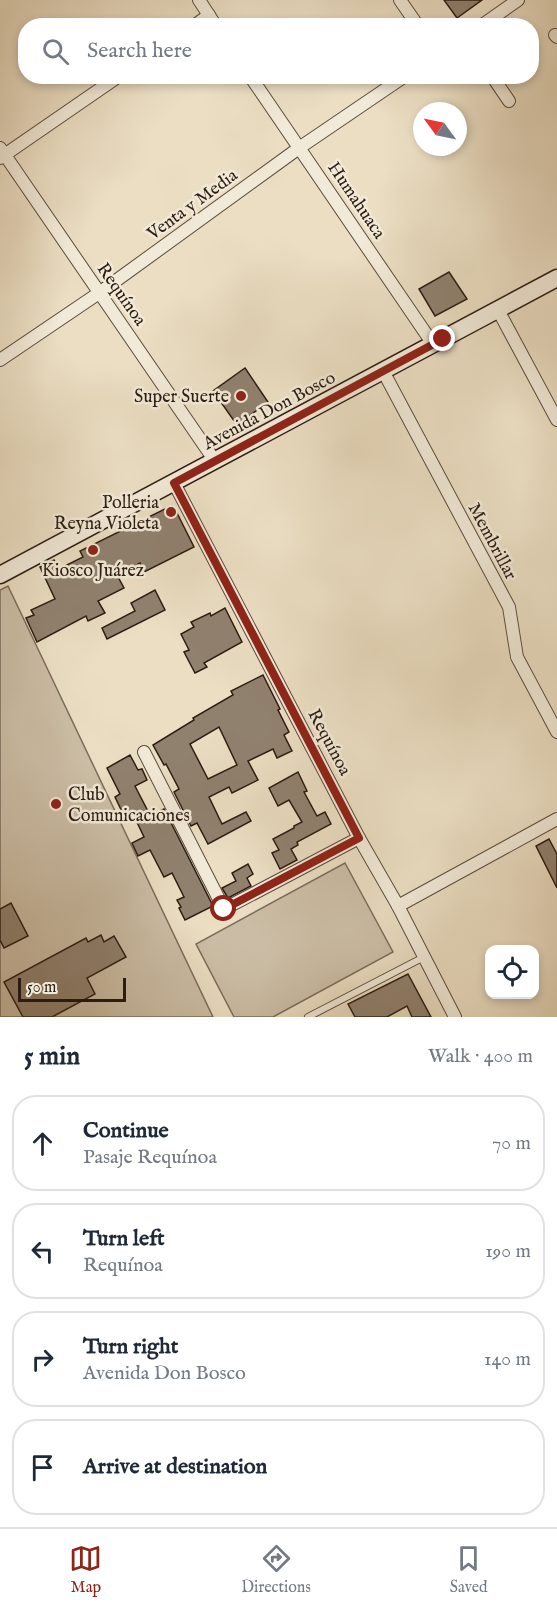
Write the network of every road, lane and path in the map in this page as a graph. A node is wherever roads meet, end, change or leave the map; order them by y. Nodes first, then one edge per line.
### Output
1 (198, 0) edge
2 (400, 0) edge
3 (518, 0) edge
4 (211, 18) edge
5 (412, 18) edge
6 (492, 18) edge
7 (107, 84) edge
8 (255, 84) edge
9 (393, 84) edge
10 (497, 84) edge
11 (509, 101) dead end
12 (299, 148) junction
13 (2, 153) edge
14 (557, 278) edge
15 (99, 293) junction
16 (498, 310) junction
17 (433, 344) junction
18 (0, 360) edge
19 (383, 371) junction
20 (557, 420) edge
21 (215, 461) junction
22 (174, 483) junction
23 (0, 575) edge
24 (557, 732) edge
25 (144, 752) dead end
26 (557, 819) edge
27 (359, 838) junction
28 (398, 906) junction
29 (424, 957) junction
30 (308, 1017) edge
31 (455, 1017) edge

1 - 4 street
2 - 5 street
3 - 6 street
7 - 13 street
8 - 12 street, Humahuaca
9 - 12 street, Venta y Media
10 - 11 street
12 - 15 street, Venta y Media
12 - 17 street, Humahuaca
13 - 15 street, Requínoa
14 - 16 main road, Avenida Don Bosco
15 - 18 street, Venta y Media
15 - 21 street, Requínoa
16 - 17 main road, Avenida Don Bosco
16 - 20 street
17 - 19 main road, Avenida Don Bosco
19 - 21 main road, Avenida Don Bosco
19 - 24 street, Membrillar
21 - 22 main road, Avenida Don Bosco
22 - 23 main road, Avenida Don Bosco
22 - 27 street, Requínoa
25 - 27 street
26 - 28 street
27 - 28 street, Requínoa
28 - 29 street, Requínoa
29 - 30 lane
29 - 31 street, Requínoa

